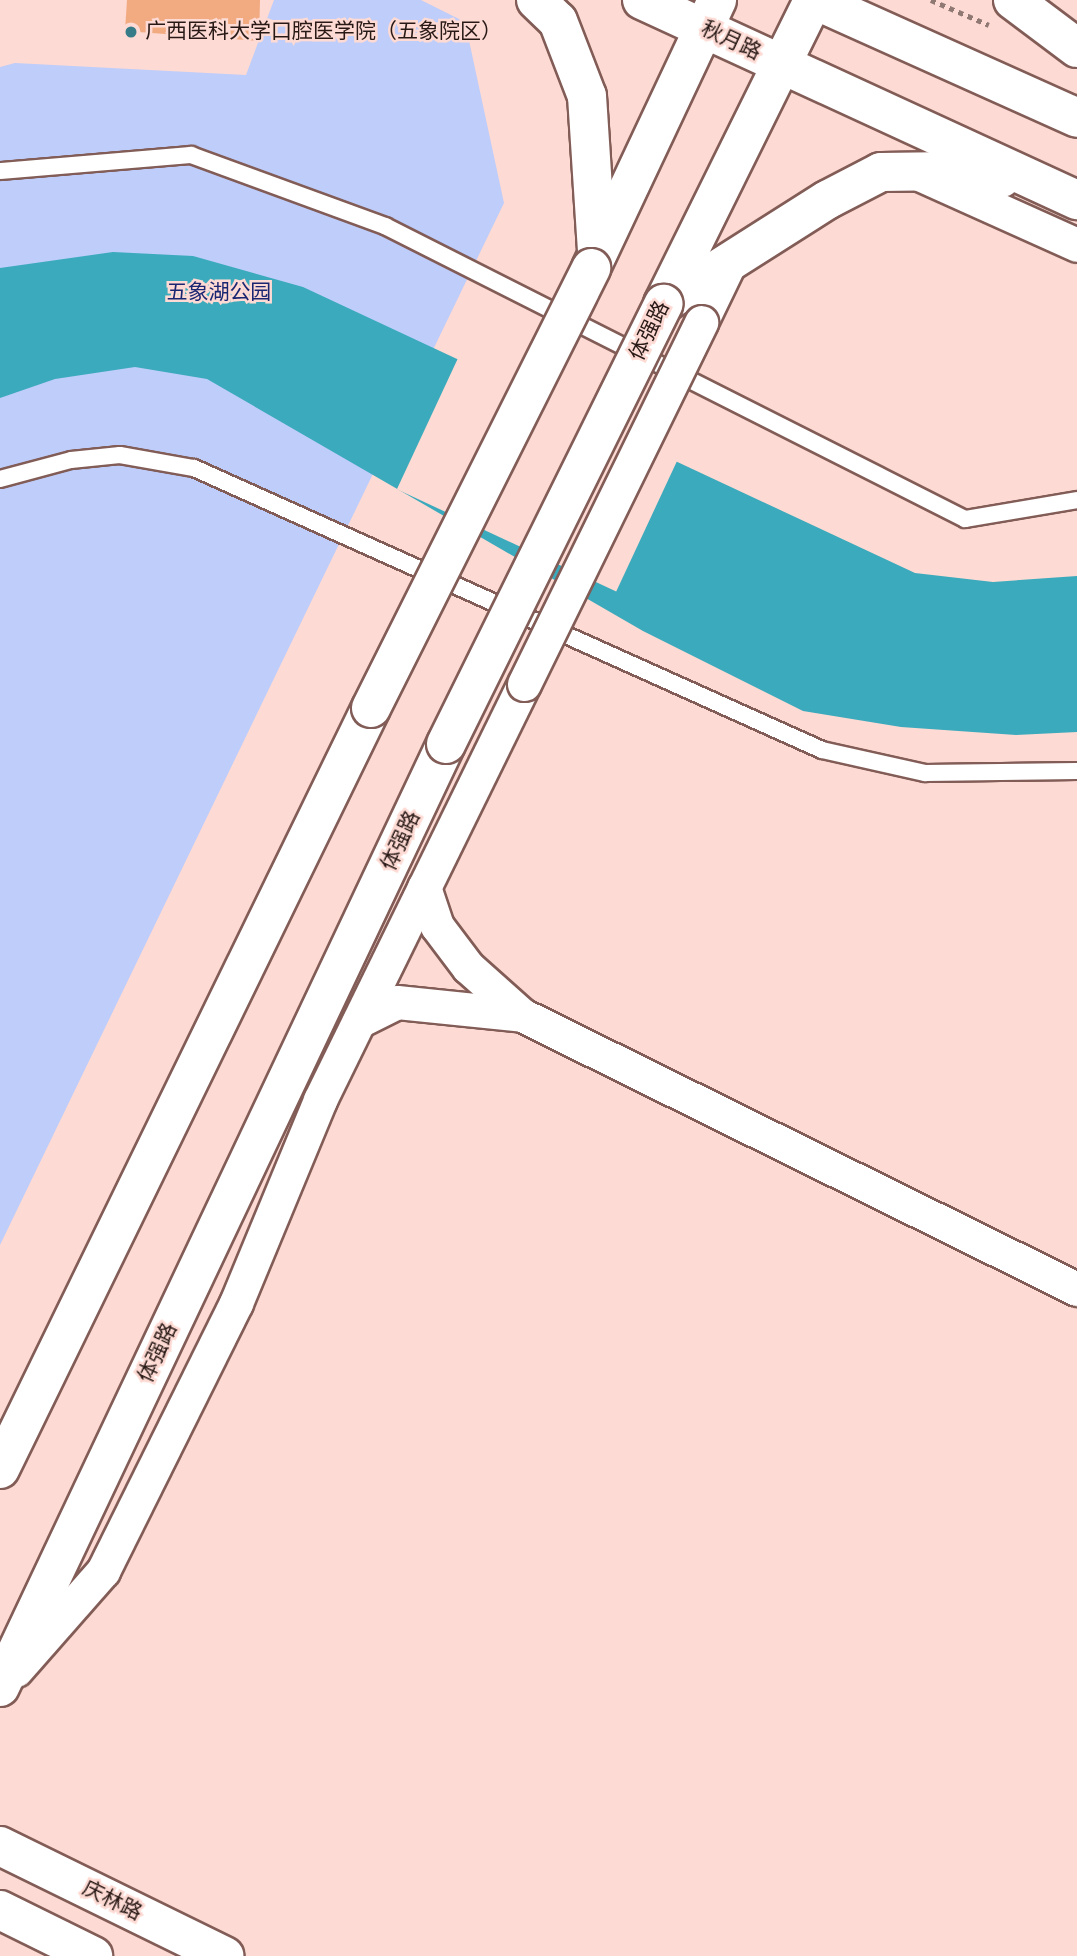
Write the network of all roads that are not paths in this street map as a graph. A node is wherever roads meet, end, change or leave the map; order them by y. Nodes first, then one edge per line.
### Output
1 (536, 0) edge
2 (642, 0) edge
3 (814, 0) edge
4 (1013, 0) edge
5 (710, 14) edge
6 (1077, 48) edge
7 (781, 64) junction
8 (1077, 118) edge
9 (0, 171) edge
10 (915, 172) junction
11 (1061, 192) edge
12 (1077, 245) edge
13 (731, 260) junction
14 (594, 262) junction
15 (663, 304) junction
16 (0, 480) edge
17 (1077, 500) edge
18 (1077, 771) edge
19 (424, 887) junction
20 (522, 1015) junction
21 (359, 1021) junction
22 (1077, 1289) edge
23 (0, 1469) edge
24 (0, 1687) edge
25 (0, 1846) edge
26 (0, 1910) edge
27 (93, 1956) edge
28 (225, 1956) edge

1 - 14 main road
2 - 5 main road, 秋月路
3 - 7 main road, 体强路
3 - 8 main road
4 - 6 main road
5 - 7 main road, 秋月路
5 - 14 main road
7 - 11 main road, 秋月路
7 - 15 main road, 体强路
9 - 17 lane
10 - 11 main road
10 - 12 street
10 - 13 main road
13 - 15 main road
13 - 19 street, bridge
14 - 23 main road, bridge
15 - 24 main road, 体强路, bridge
16 - 18 lane
19 - 20 street
19 - 21 street
20 - 21 street
20 - 22 street
21 - 24 street
25 - 28 main road, 庆林路
26 - 27 main road

